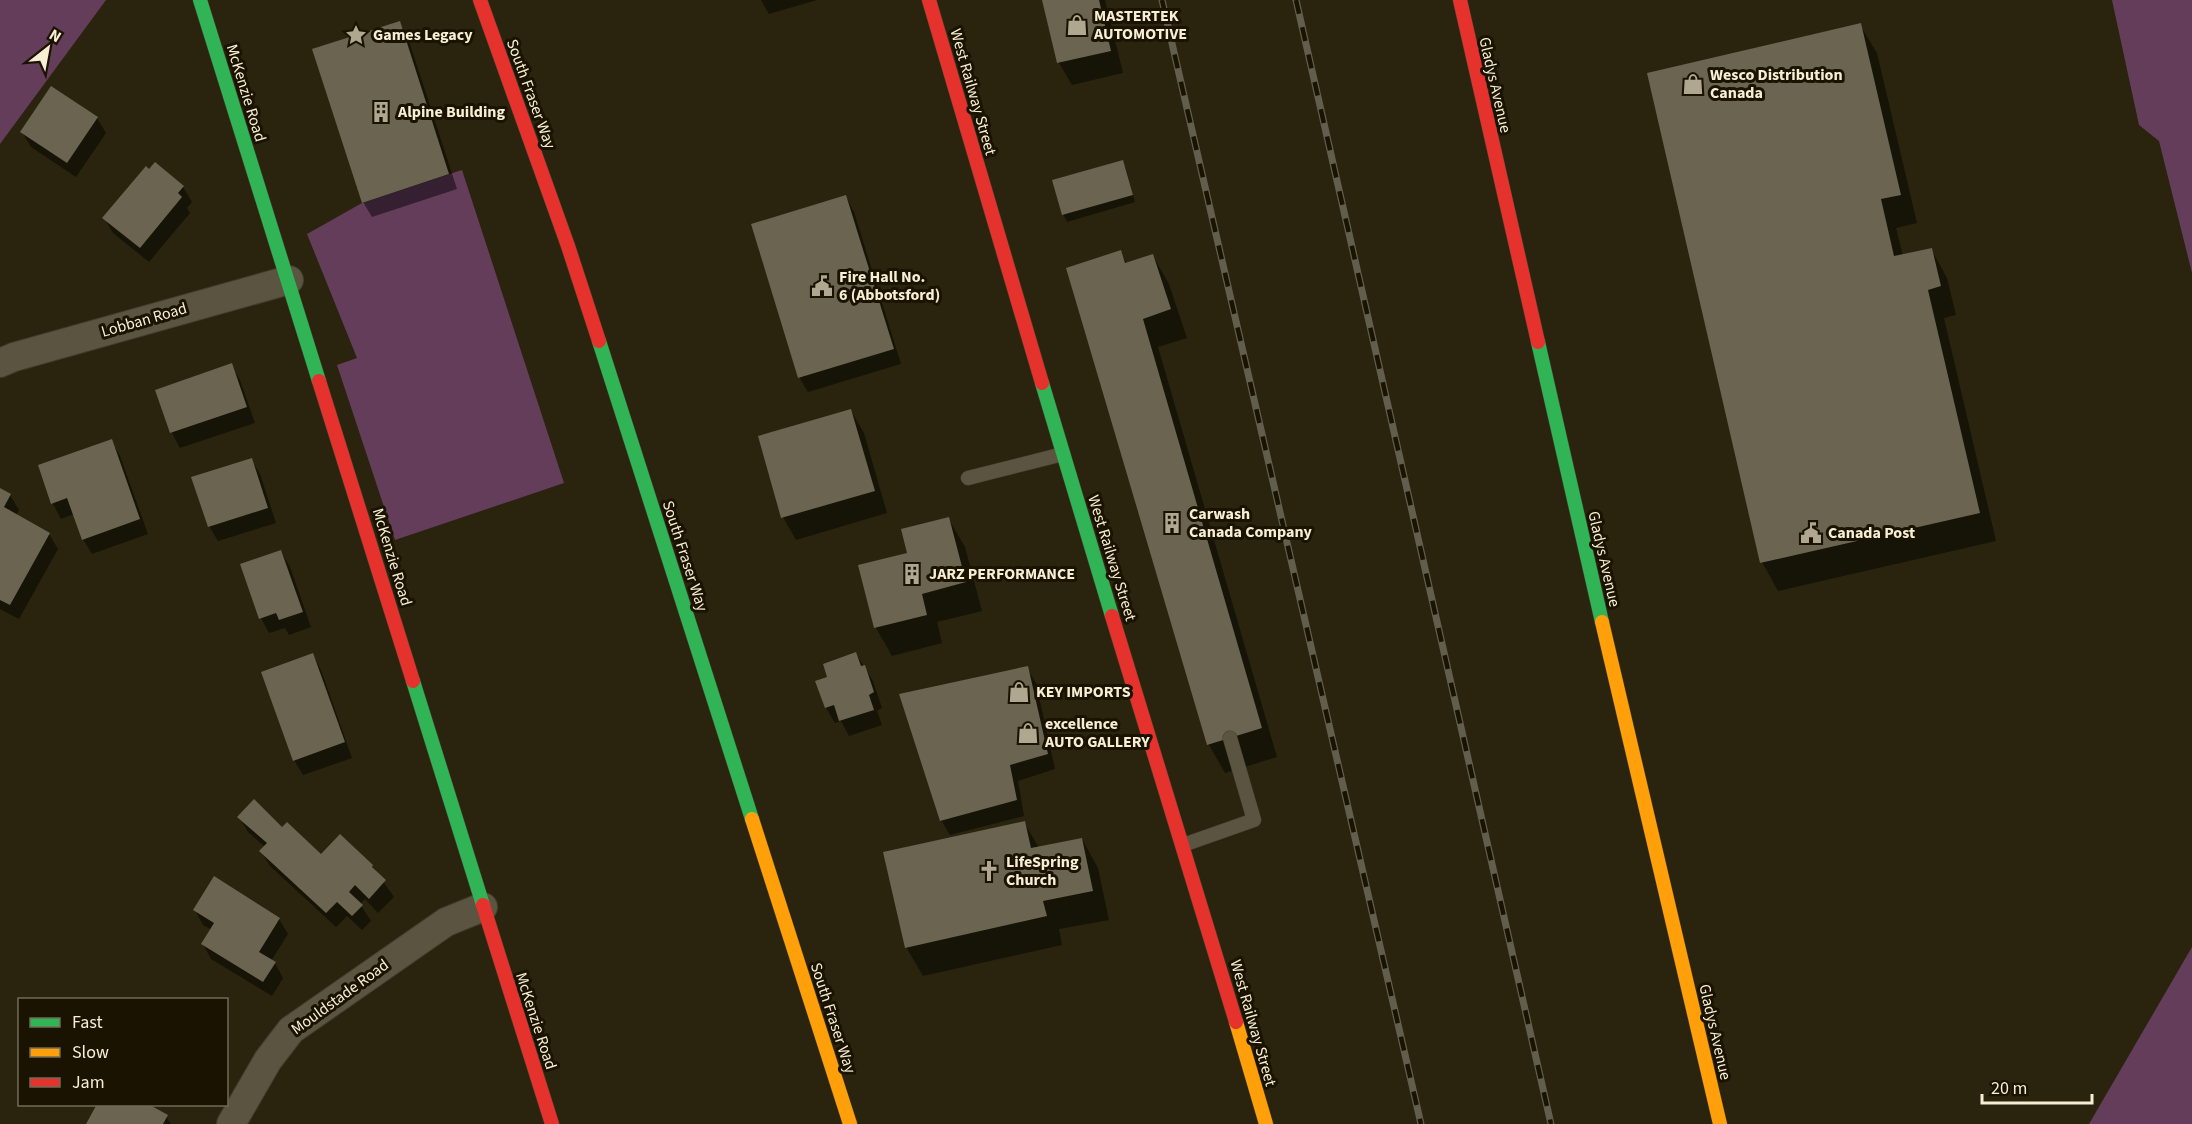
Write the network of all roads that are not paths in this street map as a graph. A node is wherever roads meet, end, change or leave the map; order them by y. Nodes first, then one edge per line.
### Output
1 (200, 0) edge
2 (480, 0) edge
3 (929, 0) edge
4 (1460, 0) edge
5 (289, 280) junction
6 (0, 363) edge
7 (1063, 454) junction
8 (968, 478) dead end
9 (1230, 738) dead end
10 (1183, 845) junction
11 (483, 907) junction
12 (231, 1124) edge
13 (552, 1124) edge
14 (850, 1124) edge
15 (1266, 1124) edge
16 (1720, 1124) edge

1 - 5 street, McKenzie Road
2 - 14 street, South Fraser Way
3 - 7 street, West Railway Street
4 - 16 street, Gladys Avenue
5 - 6 street, Lobban Road
5 - 11 street, McKenzie Road
7 - 8 lane
7 - 10 street, West Railway Street
9 - 10 lane
10 - 15 street, West Railway Street
11 - 12 street, Mouldstade Road
11 - 13 street, McKenzie Road

